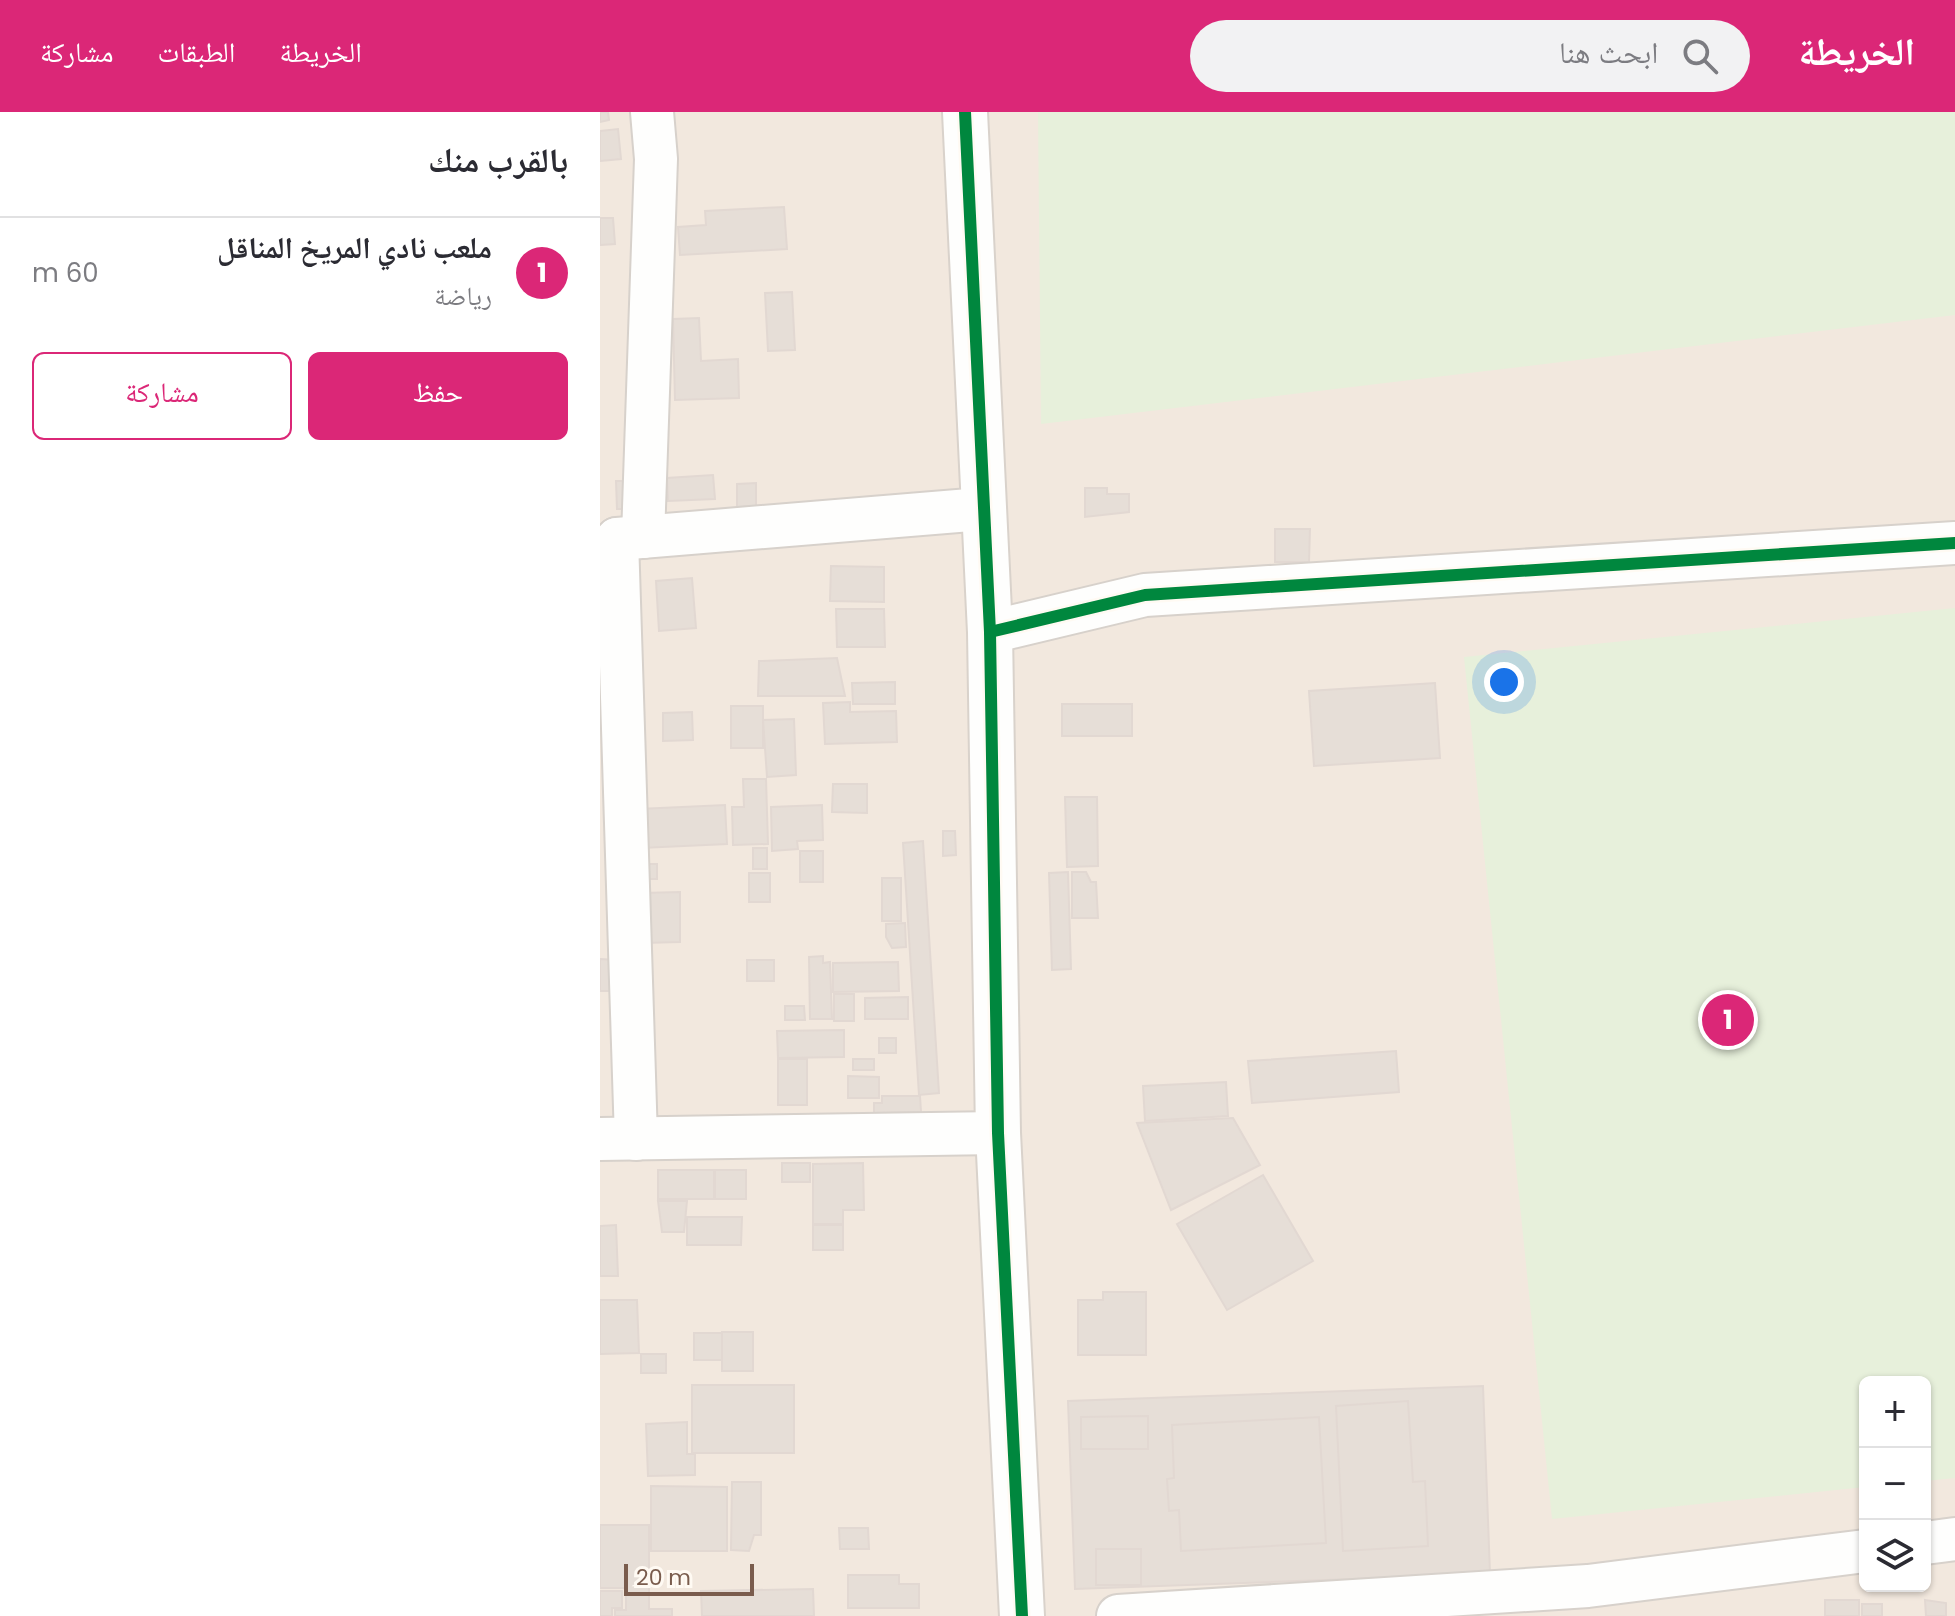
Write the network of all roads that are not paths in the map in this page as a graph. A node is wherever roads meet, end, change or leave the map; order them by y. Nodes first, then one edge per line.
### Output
1 (652, 112) edge
2 (965, 112) edge
3 (982, 509) junction
4 (620, 539) edge
5 (1955, 543) edge
6 (990, 632) junction
7 (998, 1133) junction
8 (618, 1139) edge
9 (1955, 1539) edge
10 (1931, 1542) edge
11 (1859, 1552) edge
12 (1589, 1601) edge
13 (1022, 1616) edge
14 (1118, 1616) edge

1 - 4 street
2 - 3 street
3 - 4 street
3 - 6 street
4 - 8 street
5 - 6 street
6 - 7 street
7 - 8 street
7 - 13 street
9 - 10 street
11 - 12 street
12 - 14 street

